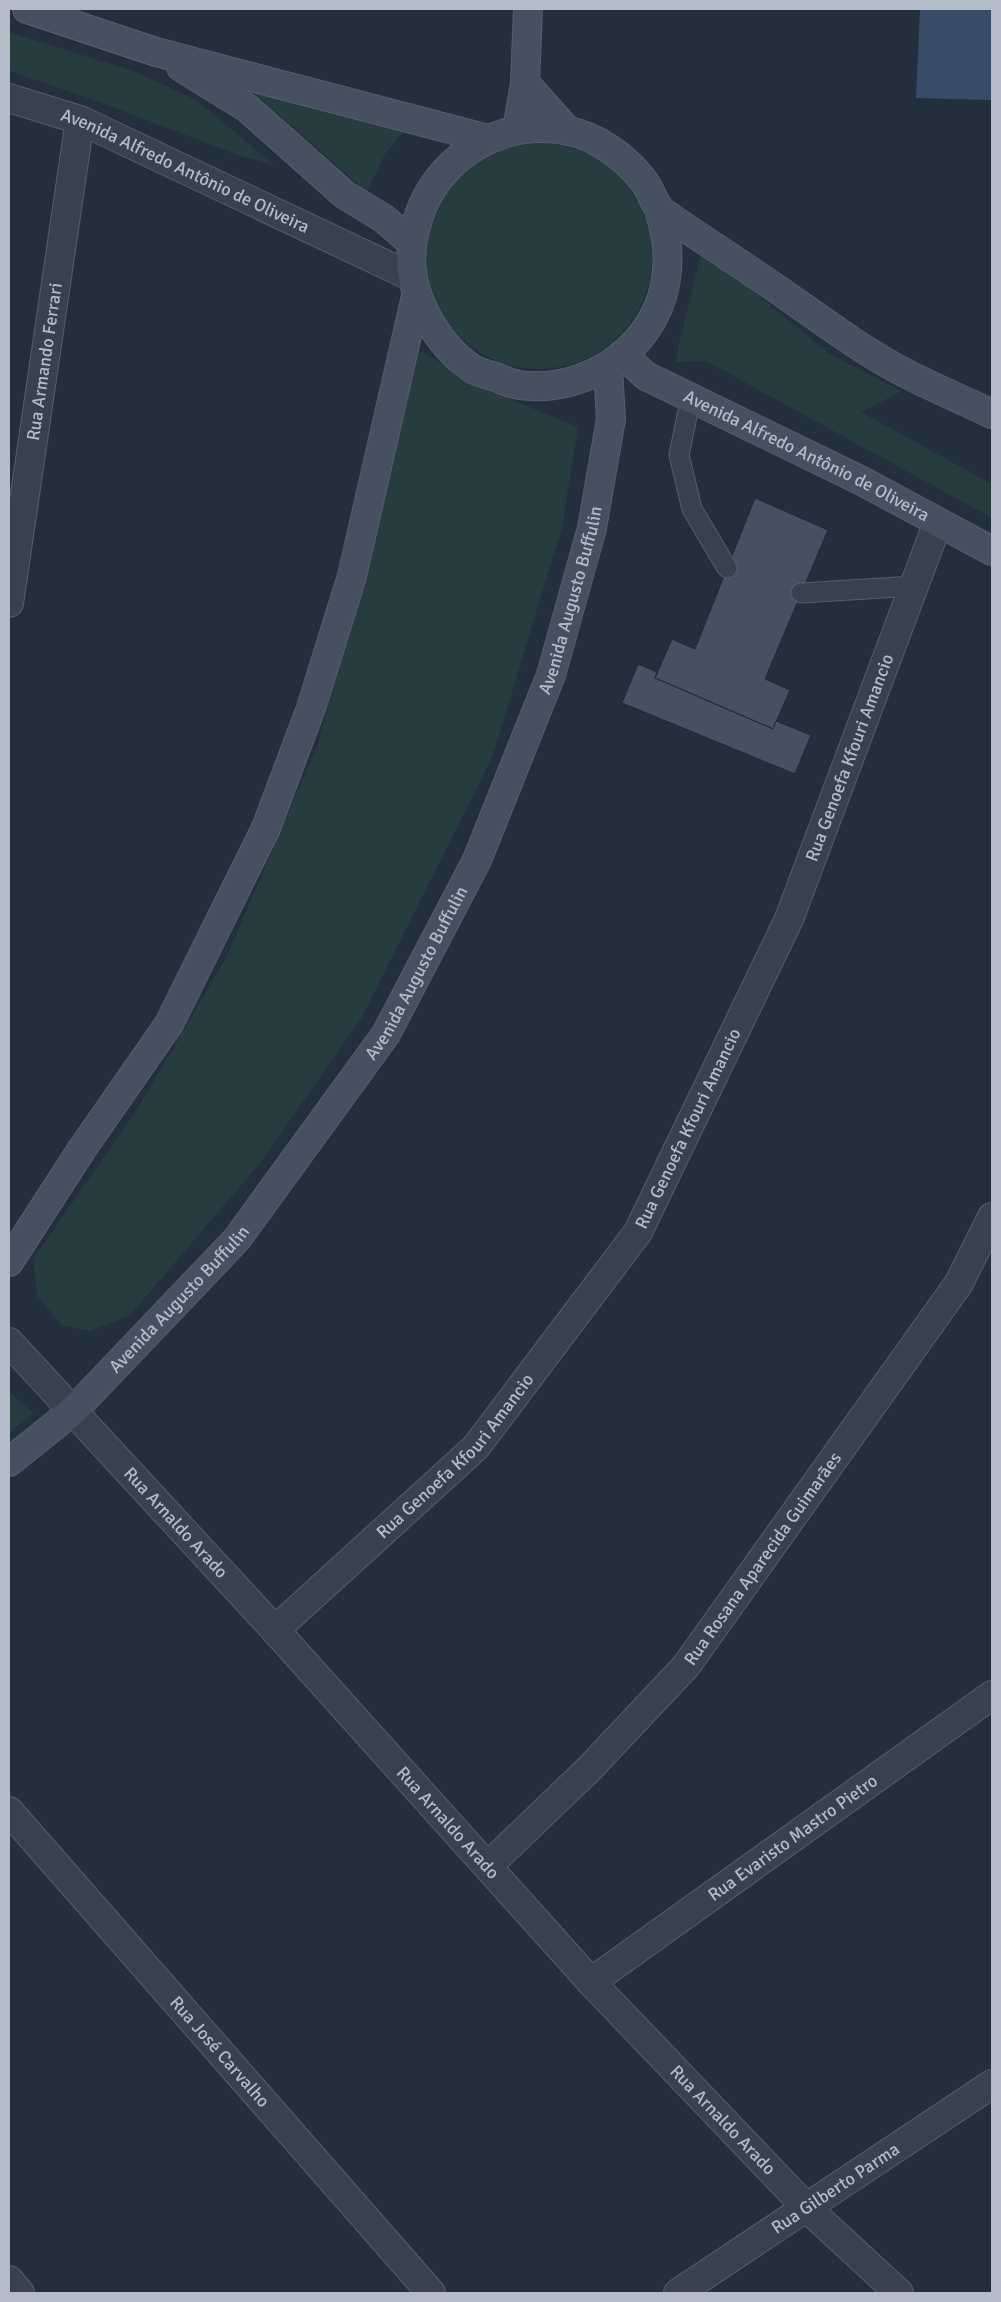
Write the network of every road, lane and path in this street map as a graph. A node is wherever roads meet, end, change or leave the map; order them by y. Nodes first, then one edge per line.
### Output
1 (27, 9) edge
2 (528, 9) edge
3 (156, 52) junction
4 (525, 83) junction
5 (9, 98) edge
6 (80, 120) junction
7 (517, 130) junction
8 (568, 131) junction
9 (488, 139) junction
10 (660, 210) junction
11 (412, 268) junction
12 (616, 362) junction
13 (691, 397) junction
14 (992, 414) edge
15 (938, 522) junction
16 (992, 551) edge
17 (727, 568) dead end
18 (914, 586) junction
19 (801, 593) dead end
20 (9, 603) edge
21 (992, 1217) edge
22 (9, 1262) edge
23 (9, 1342) edge
24 (74, 1410) junction
25 (9, 1462) edge
26 (275, 1630) junction
27 (992, 1695) edge
28 (9, 1811) edge
29 (489, 1866) junction
30 (591, 1982) junction
31 (992, 2084) edge
32 (807, 2208) junction
33 (9, 2280) edge
34 (20, 2293) edge
35 (431, 2293) edge
36 (678, 2293) edge
37 (899, 2293) edge

1 - 3 street
2 - 4 street
3 - 9 street
3 - 11 street
4 - 7 street
4 - 8 street
5 - 6 street, Avenida Alfredo Antônio de Oliveira
6 - 11 street, Avenida Alfredo Antônio de Oliveira
6 - 20 street, Rua Armando Ferrari
7 - 8 street
7 - 9 street
8 - 10 street
9 - 11 street
10 - 12 street
10 - 14 street
11 - 12 street
11 - 22 street
12 - 13 street, Avenida Alfredo Antônio de Oliveira
12 - 24 street, Avenida Augusto Buffulin
13 - 15 street, Avenida Alfredo Antônio de Oliveira
13 - 17 lane
15 - 16 street, Avenida Alfredo Antônio de Oliveira
15 - 18 street, Rua Genoefa Kfouri Amancio
18 - 19 lane
18 - 26 street, Rua Genoefa Kfouri Amancio
21 - 29 street, Rua Rosana Aparecida Guimarães
23 - 24 street, Rua Arnaldo Arado
24 - 25 street, Avenida Augusto Buffulin
24 - 26 street, Rua Arnaldo Arado
26 - 29 street, Rua Arnaldo Arado
27 - 30 street, Rua Evaristo Mastro Pietro
28 - 35 street, Rua José Carvalho
29 - 30 street, Rua Arnaldo Arado
30 - 32 street, Rua Arnaldo Arado
31 - 32 street, Rua Gilberto Parma
32 - 36 street, Rua Gilberto Parma
32 - 37 street, Rua Arnaldo Arado
33 - 34 street

